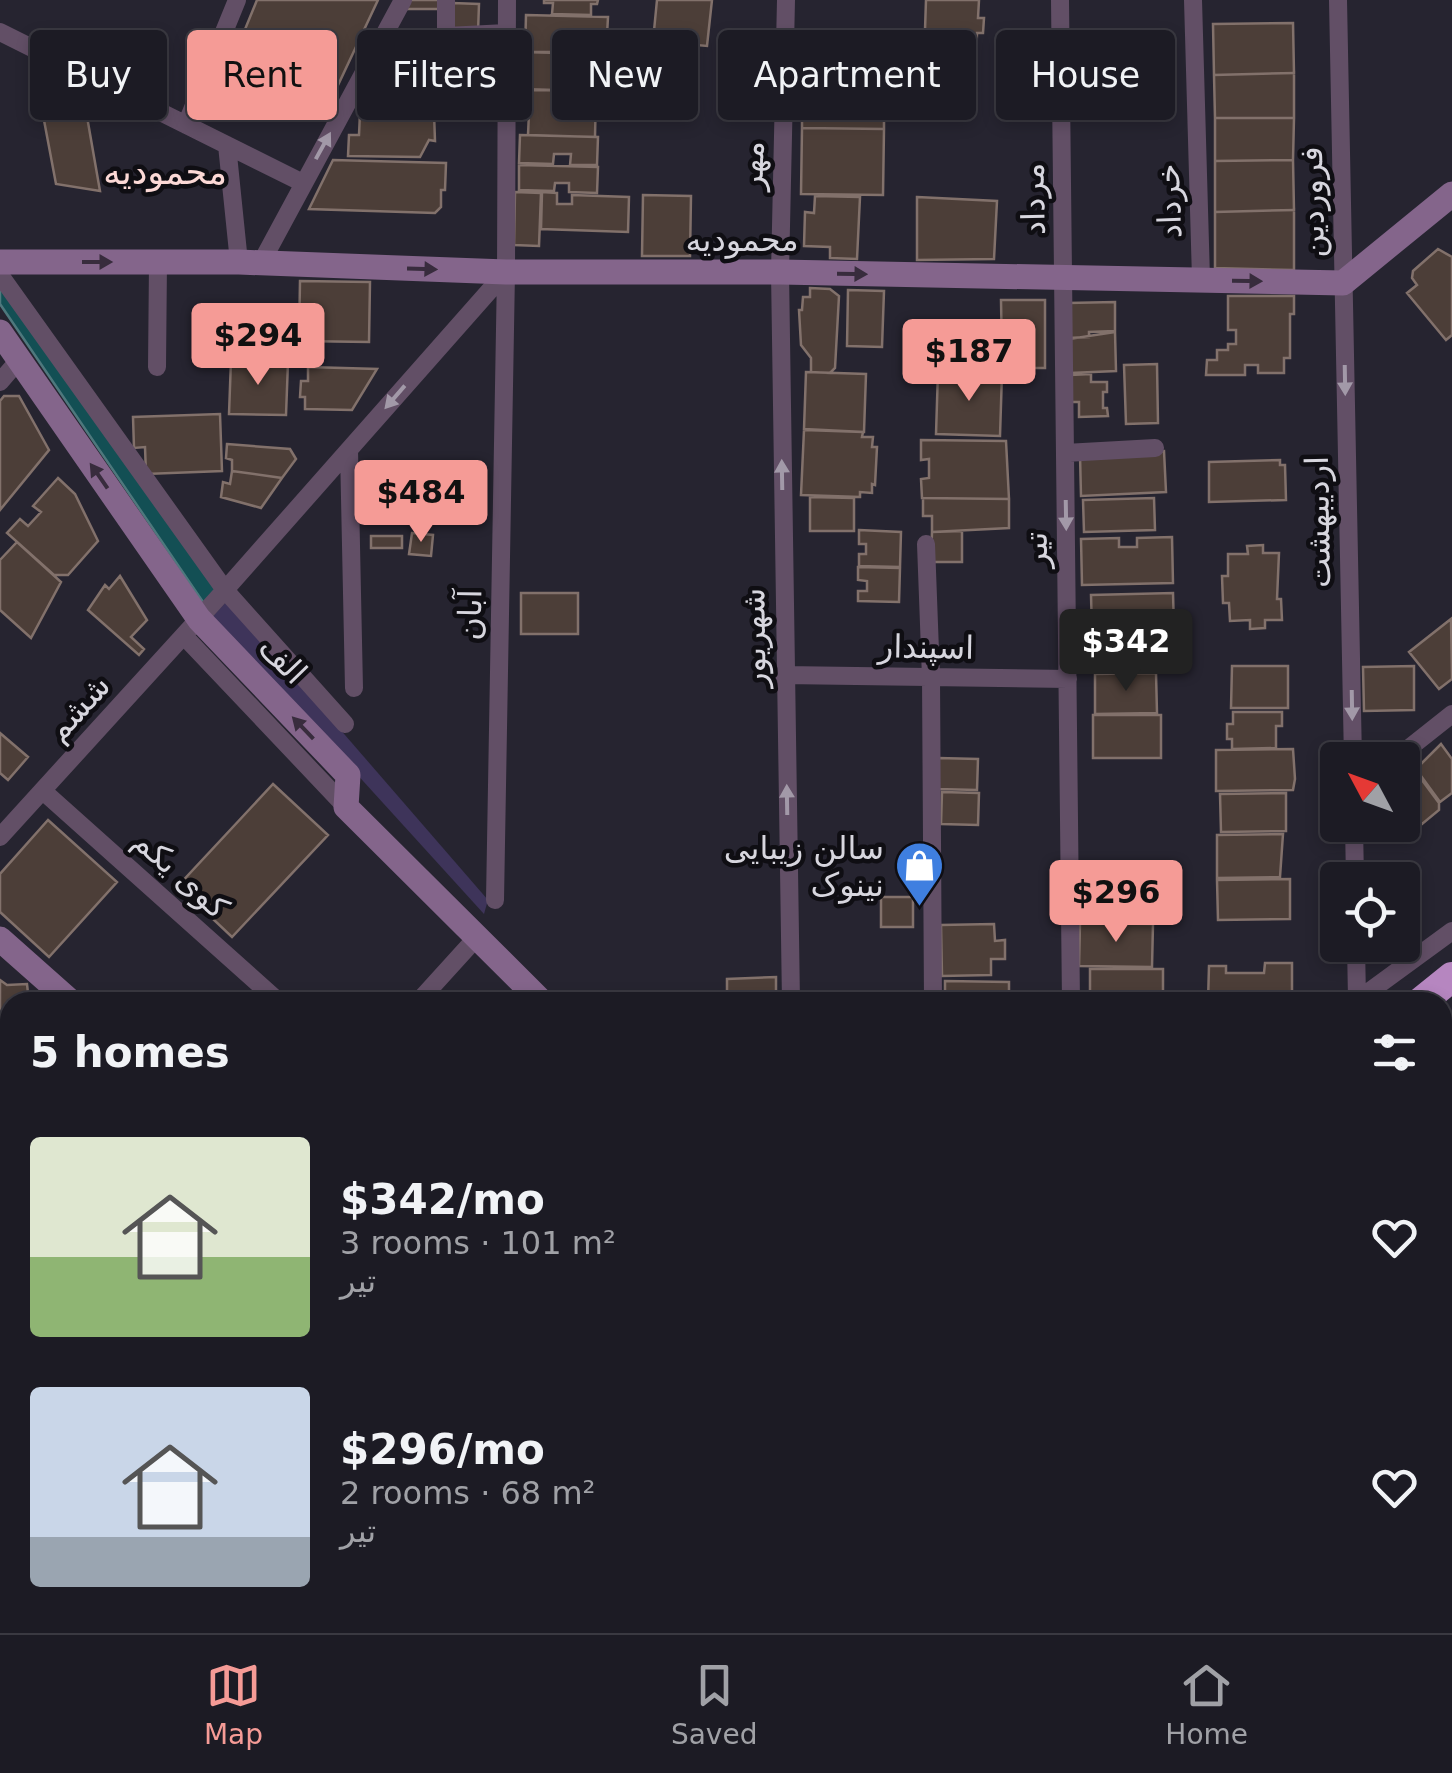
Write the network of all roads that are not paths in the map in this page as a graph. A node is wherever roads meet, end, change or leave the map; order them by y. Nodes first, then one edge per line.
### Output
1 (237, 0) edge
2 (403, 0) edge
3 (446, 0) edge
4 (507, 0) edge
5 (786, 0) edge
6 (1060, 0) edge
7 (1193, 0) edge
8 (1338, 0) edge
9 (446, 30) edge
10 (507, 30) edge
11 (0, 32) edge
12 (30, 47) edge
13 (167, 115) edge
14 (507, 120) edge
15 (186, 125) junction
16 (227, 145) junction
17 (303, 183) junction
18 (1452, 194) edge
19 (0, 262) edge
20 (158, 262) junction
21 (250, 263) junction
22 (506, 272) junction
23 (780, 272) junction
24 (0, 275) edge
25 (1064, 278) junction
26 (1201, 280) junction
27 (1343, 283) junction
28 (0, 332) edge
29 (18, 361) junction
30 (157, 368) dead end
31 (0, 382) edge
32 (1155, 448) dead end
33 (349, 450) junction
34 (1065, 453) junction
35 (926, 544) dead end
36 (226, 590) junction
37 (192, 627) junction
38 (784, 674) junction
39 (931, 678) junction
40 (1068, 679) junction
41 (354, 688) dead end
42 (1452, 714) edge
43 (345, 724) dead end
44 (1353, 742) edge
45 (1417, 742) edge
46 (43, 791) junction
47 (0, 837) edge
48 (495, 900) dead end
49 (1452, 931) edge
50 (477, 937) junction
51 (0, 938) edge
52 (1356, 962) edge
53 (60, 992) edge
54 (268, 992) edge
55 (427, 992) edge
56 (532, 992) edge
57 (791, 992) edge
58 (933, 992) edge
59 (1071, 992) edge
60 (1356, 992) edge
61 (1368, 992) edge

1 - 15 street
17 -> 2 street
3 - 9 street
4 - 10 street, آبان
5 - 23 street, مهر
6 - 25 street, مرداد
7 - 26 street, خرداد
8 - 27 street, فروردین
11 - 12 street
13 - 15 street
14 - 22 street, آبان
15 - 16 street
16 - 17 street
16 - 21 street
17 - 21 street
18 - 27 street
19 -> 20 street, محمودیه
20 - 21 street, محمودیه
20 - 30 street
21 -> 22 street, محمودیه
22 - 23 street, محمودیه
22 -> 33 street, ششم
22 - 48 street, آبان
23 -> 25 street, محمودیه
38 -> 23 street, شهریور
24 - 36 street
25 - 26 street, محمودیه
25 - 34 street, تیر
26 -> 27 street, محمودیه
27 -> 44 street, اردیبهشت
28 - 29 street, الف
29 - 31 street
37 -> 29 street, الف
32 - 34 street
33 - 36 street, ششم
33 - 41 street
34 -> 40 street, تیر
35 - 39 street
36 - 37 street, ششم
36 - 43 street
37 - 46 street, ششم
50 -> 37 street, الف
38 - 39 street, اسپندار
57 -> 38 street, شهریور
39 - 40 street, اسپندار
39 - 58 street
40 - 59 street, تیر
42 - 45 street
46 - 47 street, ششم
46 - 54 street, کوی یکم
49 - 61 street
50 - 55 street
50 - 56 street, الف
51 - 53 street
52 - 60 street

